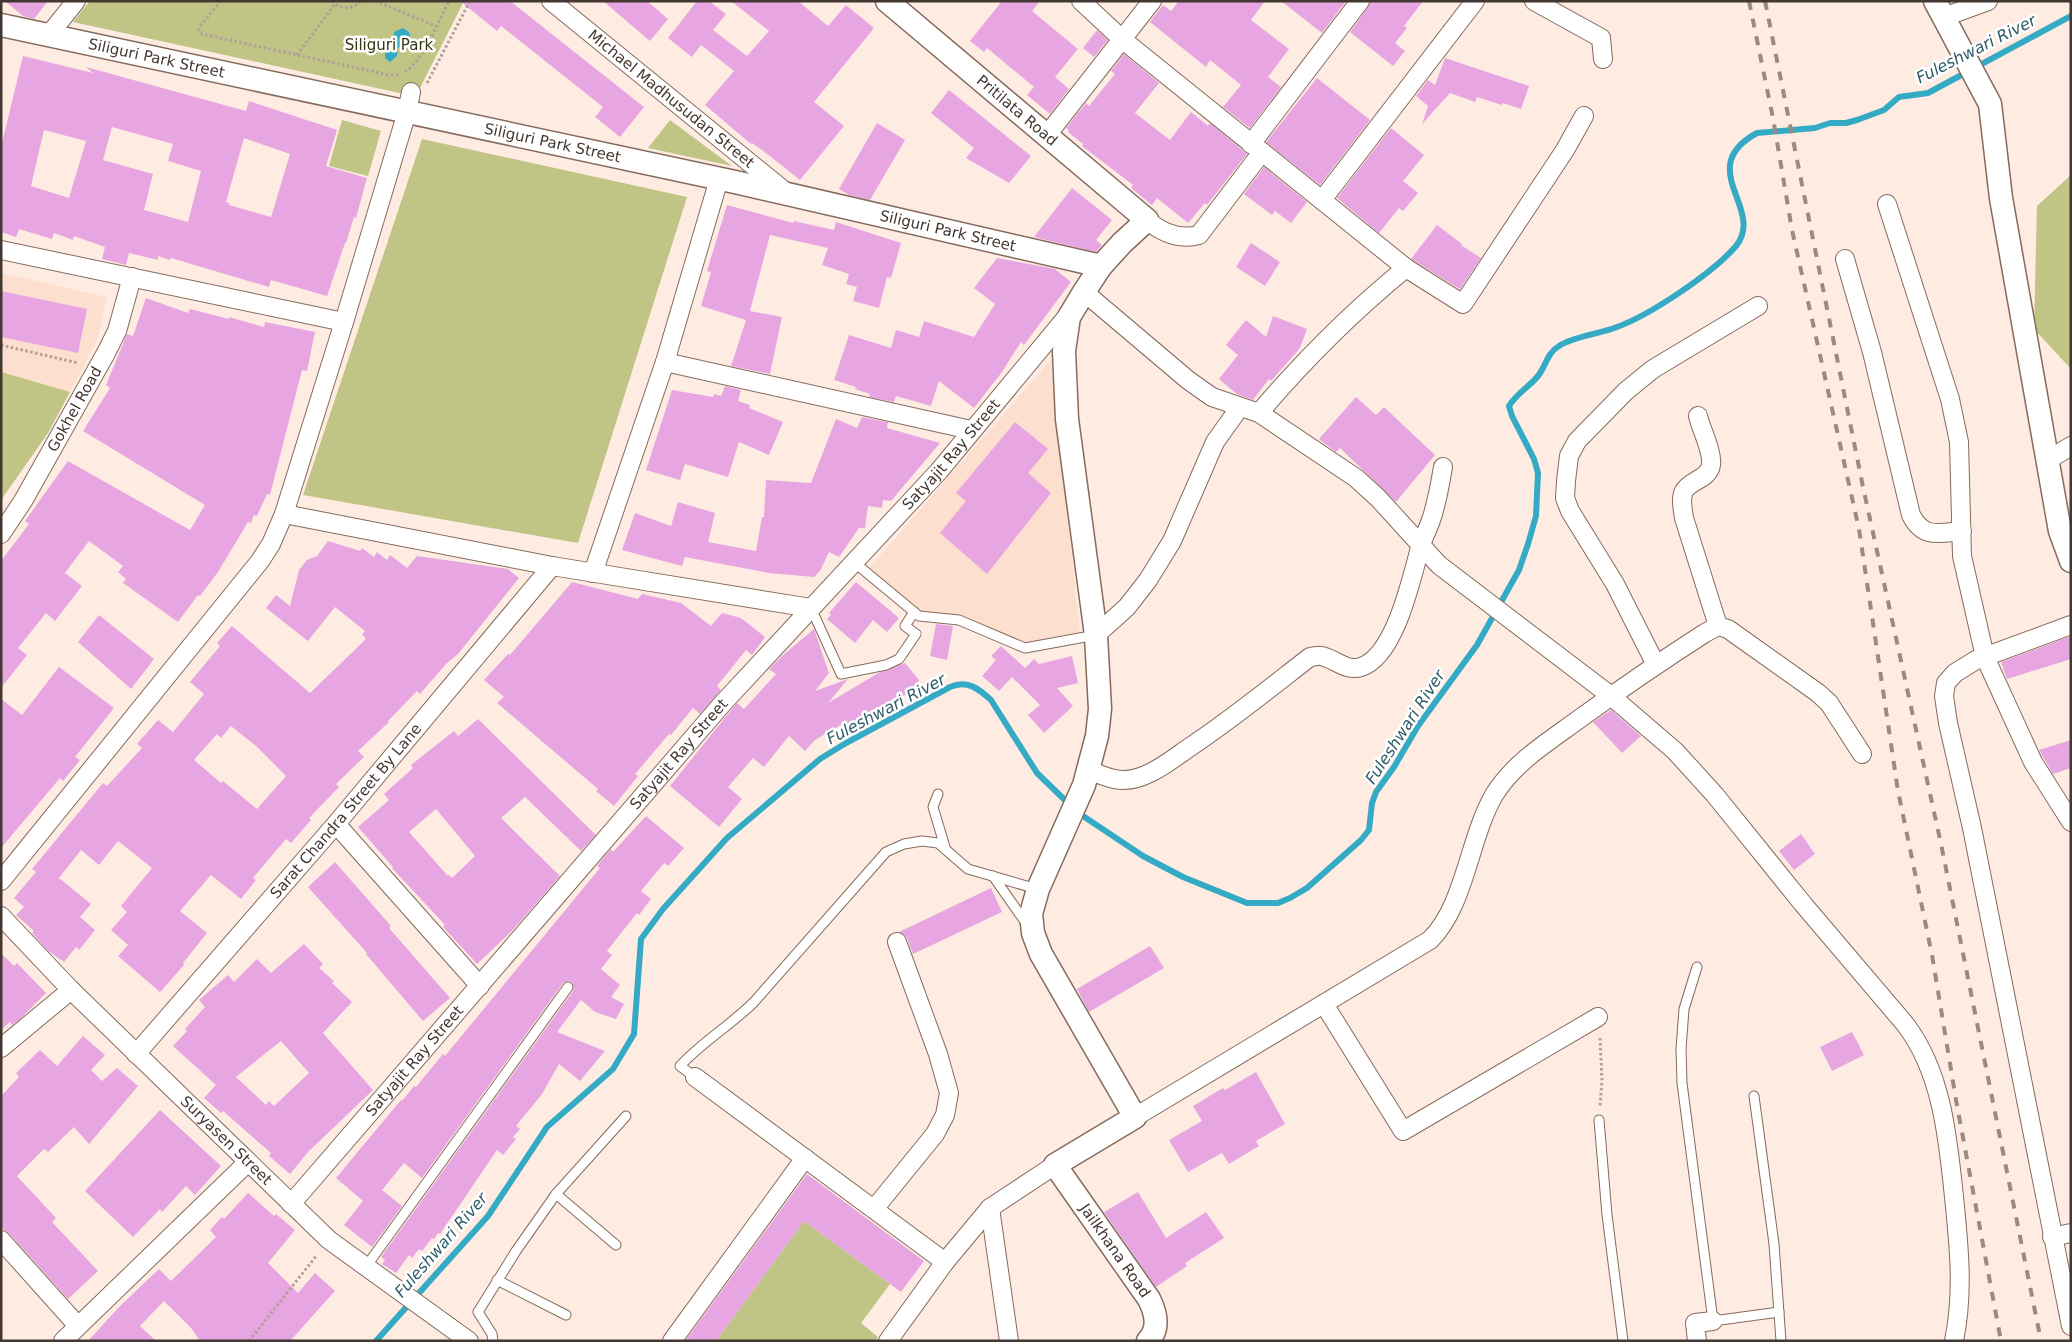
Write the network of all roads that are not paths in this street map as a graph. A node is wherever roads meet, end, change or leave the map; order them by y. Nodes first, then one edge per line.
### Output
1 (76, 1) edge
2 (551, 1) edge
3 (888, 1) edge
4 (1081, 1) edge
5 (1152, 1) edge
6 (1360, 1) edge
7 (1475, 1) edge
8 (1534, 1) edge
9 (1988, 1) edge
10 (1945, 18) edge
11 (1, 25) edge
12 (48, 36) junction
13 (1123, 40) junction
14 (1603, 59) dead end
15 (409, 102) junction
16 (1584, 116) dead end
17 (1046, 135) junction
18 (1256, 148) junction
19 (720, 179) junction
20 (791, 196) junction
21 (1322, 200) junction
22 (1887, 204) dead end
23 (1147, 220) junction
24 (1, 250) edge
25 (1845, 260) dead end
26 (1101, 266) junction
27 (1406, 268) junction
28 (132, 277) junction
29 (1078, 302) junction
30 (1758, 306) dead end
31 (344, 322) junction
32 (665, 362) junction
33 (1240, 407) junction
34 (1259, 413) junction
35 (1698, 416) dead end
36 (971, 430) junction
37 (2071, 446) edge
38 (2048, 460) junction
39 (1443, 468) dead end
40 (284, 514) junction
41 (1962, 531) junction
42 (1, 534) edge
43 (1421, 546) junction
44 (2071, 561) edge
45 (855, 563) junction
46 (552, 566) junction
47 (593, 573) junction
48 (811, 608) junction
49 (914, 612) junction
50 (2071, 625) edge
51 (1718, 626) junction
52 (1096, 635) junction
53 (1985, 657) junction
54 (1656, 665) junction
55 (1611, 696) junction
56 (1862, 754) dead end
57 (1086, 778) junction
58 (938, 794) dead end
59 (2071, 822) edge
60 (336, 824) junction
61 (945, 847) junction
62 (993, 876) junction
63 (1, 881) edge
64 (1038, 889) junction
65 (1, 916) edge
66 (1033, 933) junction
67 (897, 942) dead end
68 (1697, 967) dead end
69 (480, 986) junction
70 (568, 987) dead end
71 (71, 990) junction
72 (1324, 1004) junction
73 (1598, 1018) road end
74 (1, 1048) edge
75 (136, 1054) junction
76 (694, 1077) joint
77 (1754, 1096) dead end
78 (626, 1116) dead end
79 (1135, 1117) junction
80 (1599, 1120) road end
81 (805, 1158) junction
82 (248, 1162) junction
83 (1055, 1165) junction
84 (556, 1194) junction
85 (291, 1204) junction
86 (990, 1208) junction
87 (874, 1209) junction
88 (2071, 1233) edge
89 (2052, 1238) junction
90 (1, 1240) edge
91 (616, 1245) dead end
92 (945, 1262) junction
93 (365, 1268) junction
94 (497, 1280) junction
95 (1779, 1312) junction
96 (566, 1315) dead end
97 (1713, 1321) junction
98 (78, 1326) junction
99 (2071, 1326) edge
100 (63, 1341) edge
101 (469, 1341) edge
102 (493, 1341) edge
103 (672, 1341) edge
104 (888, 1341) edge
105 (1009, 1341) edge
106 (1148, 1341) edge
107 (1623, 1341) edge
108 (1697, 1341) edge
109 (1781, 1341) edge
110 (1954, 1341) edge

1 - 12 street
2 - 20 street, Michael Madhusudan Street
3 - 17 street, Pritilata Road
4 - 13 street
5 - 13 street
6 - 18 street
7 - 21 street
8 - 14 street
9 - 10 street
10 - 38 street
11 - 12 street, Siliguri Park Street
12 - 15 street, Siliguri Park Street
13 - 17 street
13 - 18 street
15 - 19 street, Siliguri Park Street
15 - 31 street
16 - 27 street
17 - 23 street, Pritilata Road
18 - 21 street
18 - 23 street
19 - 20 street, Siliguri Park Street
19 - 32 street
20 - 26 street, Siliguri Park Street
21 - 27 street
22 - 41 street
23 - 26 street
24 - 28 street
25 - 41 street
26 - 29 street
27 - 34 street
28 - 31 street
28 - 42 street, Gokhel Road
29 - 33 street
29 - 36 street, Satyajit Ray Street
29 - 52 street
30 - 54 street
31 - 40 street
32 - 36 street
32 - 47 street
33 - 34 street
33 - 52 street
34 - 43 street
35 - 51 street
36 - 45 street, Satyajit Ray Street
37 - 38 street
38 - 44 street
39 - 43 street
40 - 46 street
40 - 63 street
41 - 53 street
43 - 55 street
43 - 57 street
45 - 48 street, Satyajit Ray Street
45 - 49 lane
46 - 47 street
46 - 60 street, Sarat Chandra Street By Lane
47 - 48 street
48 - 49 lane
48 - 69 street, Satyajit Ray Street
49 - 52 lane
50 - 53 street
51 - 54 street
51 - 56 street
52 - 57 street
53 - 59 street
53 - 89 street
54 - 55 street
55 - 72 street
55 - 110 street
57 - 64 street
58 - 61 lane
60 - 69 street
60 - 75 street, Sarat Chandra Street By Lane
61 - 62 lane
61 - 76 lane
62 - 64 lane
62 - 66 lane
64 - 66 street
65 - 71 street, Suryasen Street
66 - 79 street
67 - 87 street
68 - 97 lane
69 - 85 street, Satyajit Ray Street
70 - 93 lane
71 - 74 street
71 - 75 street, Suryasen Street
72 - 73 street
72 - 79 street
75 - 82 street, Suryasen Street
76 - 81 street
77 - 95 lane
78 - 84 lane
79 - 83 street
80 - 107 lane
81 - 87 street
81 - 103 street
82 - 85 street, Suryasen Street
82 - 98 street
83 - 86 street
83 - 106 street, Jailkhana Road
84 - 91 lane
84 - 94 lane
85 - 93 street, Suryasen Street
86 - 92 street
86 - 105 street
87 - 92 street
88 - 89 street
89 - 99 street
90 - 98 street
92 - 104 street
93 - 101 street, Suryasen Street
94 - 96 lane
94 - 102 lane
95 - 97 lane
95 - 109 lane
97 - 108 street
98 - 100 street

